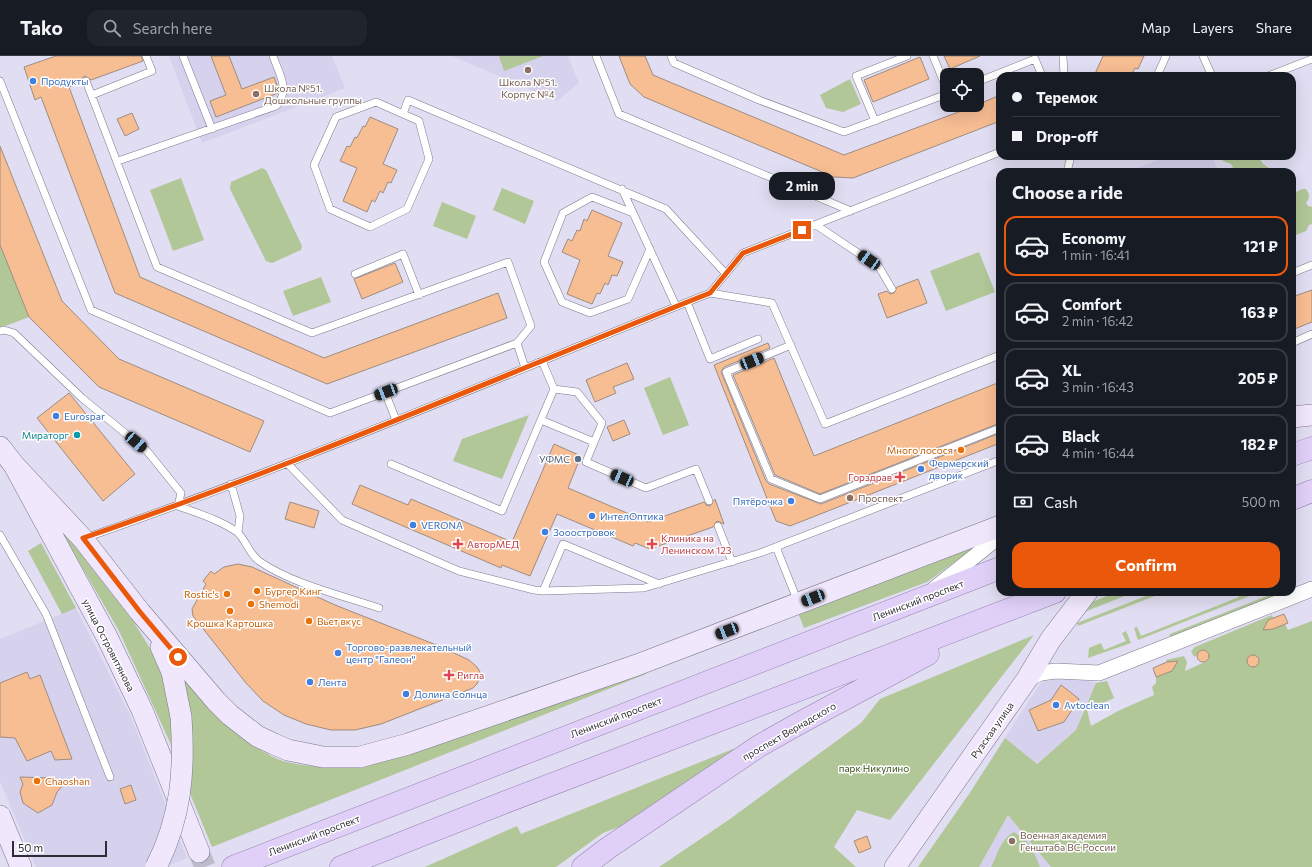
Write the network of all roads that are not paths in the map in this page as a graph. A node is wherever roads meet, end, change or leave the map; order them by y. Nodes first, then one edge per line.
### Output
1 (146, 56) edge
2 (183, 56) edge
3 (273, 56) edge
4 (596, 56) edge
5 (670, 56) edge
6 (907, 56) edge
7 (933, 56) edge
8 (1063, 56) edge
9 (1166, 56) edge
10 (1204, 56) edge
11 (1312, 59) edge
12 (1002, 72) edge
13 (1040, 72) edge
14 (1064, 72) edge
15 (1159, 72) edge
16 (1210, 72) edge
17 (1278, 72) edge
18 (940, 73) edge
19 (996, 74) edge
20 (984, 79) edge
21 (0, 81) edge
22 (86, 81) dead end
23 (92, 95) junction
24 (940, 97) edge
25 (403, 114) junction
26 (875, 121) junction
27 (212, 129) junction
28 (996, 154) edge
29 (118, 161) junction
30 (622, 189) junction
31 (851, 211) junction
32 (633, 213) junction
33 (816, 224) junction
34 (650, 249) junction
35 (1312, 265) edge
36 (1296, 271) edge
37 (355, 274) dead end
38 (726, 274) junction
39 (892, 289) dead end
40 (710, 293) junction
41 (419, 295) junction
42 (687, 302) junction
43 (676, 306) junction
44 (0, 331) edge
45 (1312, 334) edge
46 (758, 339) dead end
47 (1296, 341) edge
48 (517, 343) junction
49 (791, 345) junction
50 (996, 357) edge
51 (542, 361) junction
52 (525, 368) junction
53 (554, 389) junction
54 (386, 392) junction
55 (1312, 407) edge
56 (1296, 414) edge
57 (1312, 415) edge
58 (1296, 416) edge
59 (396, 420) junction
60 (541, 420) junction
61 (996, 430) edge
62 (594, 442) junction
63 (0, 448) edge
64 (1312, 448) edge
65 (1296, 454) edge
66 (996, 462) edge
67 (287, 463) junction
68 (391, 464) dead end
69 (14, 465) junction
70 (231, 484) junction
71 (1312, 491) edge
72 (1296, 497) edge
73 (709, 501) dead end
74 (178, 506) junction
75 (718, 526) dead end
76 (996, 528) edge
77 (238, 532) junction
78 (0, 535) edge
79 (83, 538) junction
80 (996, 539) edge
81 (776, 547) junction
82 (732, 562) junction
83 (996, 570) edge
84 (659, 584) junction
85 (1312, 589) edge
86 (543, 591) junction
87 (1296, 595) edge
88 (1045, 596) edge
89 (1084, 596) edge
90 (1294, 596) edge
91 (921, 599) junction
92 (799, 603) junction
93 (379, 608) dead end
94 (1006, 611) junction
95 (140, 612) junction
96 (1027, 679) junction
97 (110, 777) dead end
98 (0, 816) edge
99 (299, 841) junction
100 (199, 852) tunnel mouth
101 (21, 867) edge
102 (156, 867) edge
103 (233, 867) edge
104 (261, 867) edge
105 (341, 867) edge
106 (583, 867) edge
107 (896, 867) edge

1 - 23 lane
2 - 27 lane
3 - 27 lane
4 - 31 lane
5 - 26 lane
6 - 26 lane
7 - 18 lane
8 - 14 lane
9 - 15 lane
10 - 16 lane
11 - 17 lane
12 - 13 lane
19 - 20 lane
21 - 54 lane
22 - 23 lane
23 - 29 lane
24 - 26 lane
25 - 25 lane
25 - 30 lane
27 - 29 lane
28 - 31 lane
29 - 41 lane
30 - 32 lane
30 - 38 lane
31 - 33 lane
32 - 34 lane
32 - 34 lane
33 - 38 lane
33 - 39 lane
34 - 43 lane
35 - 36 lane
37 - 41 lane
38 - 40 lane
40 - 42 lane
40 - 49 lane
41 - 48 lane
42 - 43 lane
42 - 46 lane
43 - 51 lane
44 - 74 lane
45 - 47 lane
48 - 52 lane
48 - 54 lane
49 - 50 lane
49 - 61 lane
51 - 52 lane
51 - 53 lane
52 - 59 lane
53 - 60 lane
53 - 62 lane
54 - 59 lane
55 - 56 street
57 - 58 main road
59 - 67 lane
60 - 62 lane
60 - 68 lane
62 - 73 lane
63 - 69 main road, улица Островитянова
64 - 65 main road
66 - 81 lane
67 - 70 lane
67 - 86 lane
69 - 79 main road
69 - 100 main road, улица Островитянова
70 - 74 lane
70 - 77 lane
71 - 72 main road
74 - 77 lane
74 - 79 lane
75 - 82 lane
76 - 92 main road
77 - 93 lane
78 - 97 lane
79 - 95 main road
80 - 91 street
81 - 82 lane
81 - 92 lane
82 - 84 lane
83 - 91 main road, Ленинский проспект
84 - 86 lane
84 - 86 lane
85 - 87 street
88 - 94 main road
89 - 96 main road, Рузская улица
90 - 96 street
91 - 99 main road, Ленинский проспект
92 - 95 main road
94 - 105 main road
94 - 106 main road, проспект Вернадского
95 - 102 main road, bridge
96 - 107 main road, Рузская улица
98 - 101 main road
99 - 103 main road, Ленинский проспект
99 - 104 main road

